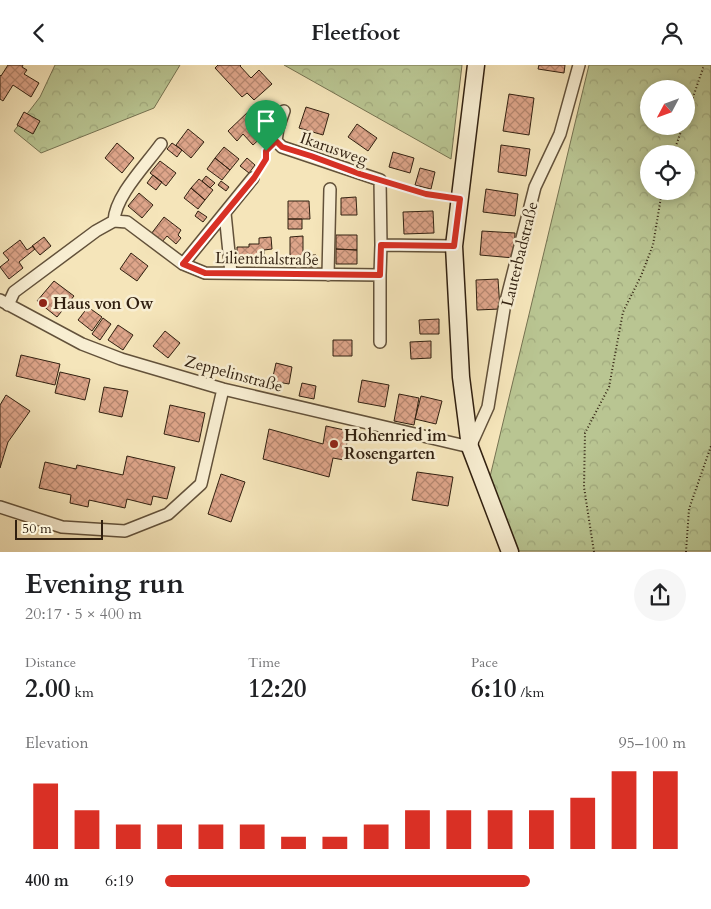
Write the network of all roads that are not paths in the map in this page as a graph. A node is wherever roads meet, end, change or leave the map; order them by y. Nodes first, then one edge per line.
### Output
1 (476, 65) edge
2 (579, 65) edge
3 (284, 111) dead end
4 (161, 144) dead end
5 (254, 178) road end
6 (380, 180) junction
7 (330, 189) dead end
8 (460, 199) junction
9 (225, 213) junction
10 (114, 221) junction
11 (381, 245) junction
12 (454, 246) junction
13 (183, 264) junction
14 (231, 273) junction
15 (328, 275) junction
16 (380, 275) junction
17 (4, 302) edge
18 (380, 342) dead end
19 (223, 389) junction
20 (470, 447) junction
21 (0, 507) edge
22 (510, 551) edge

1 - 8 main road
2 - 20 street, Lauterbadstraße
3 - 6 street, Ikarusweg
4 - 10 street
5 - 9 street
6 - 8 lane
6 - 11 street, Ikarusweg
7 - 15 street
8 - 12 main road
9 - 13 street
9 - 14 street
10 - 13 street, Lilienthalstraße
10 - 17 street
11 - 12 street
11 - 16 street
12 - 20 main road
13 - 14 street, Lilienthalstraße
14 - 15 street, Lilienthalstraße
15 - 16 street, Lilienthalstraße
16 - 18 street
17 - 19 street, Zeppelinstraße
19 - 20 street, Zeppelinstraße
19 - 21 street
20 - 22 main road

